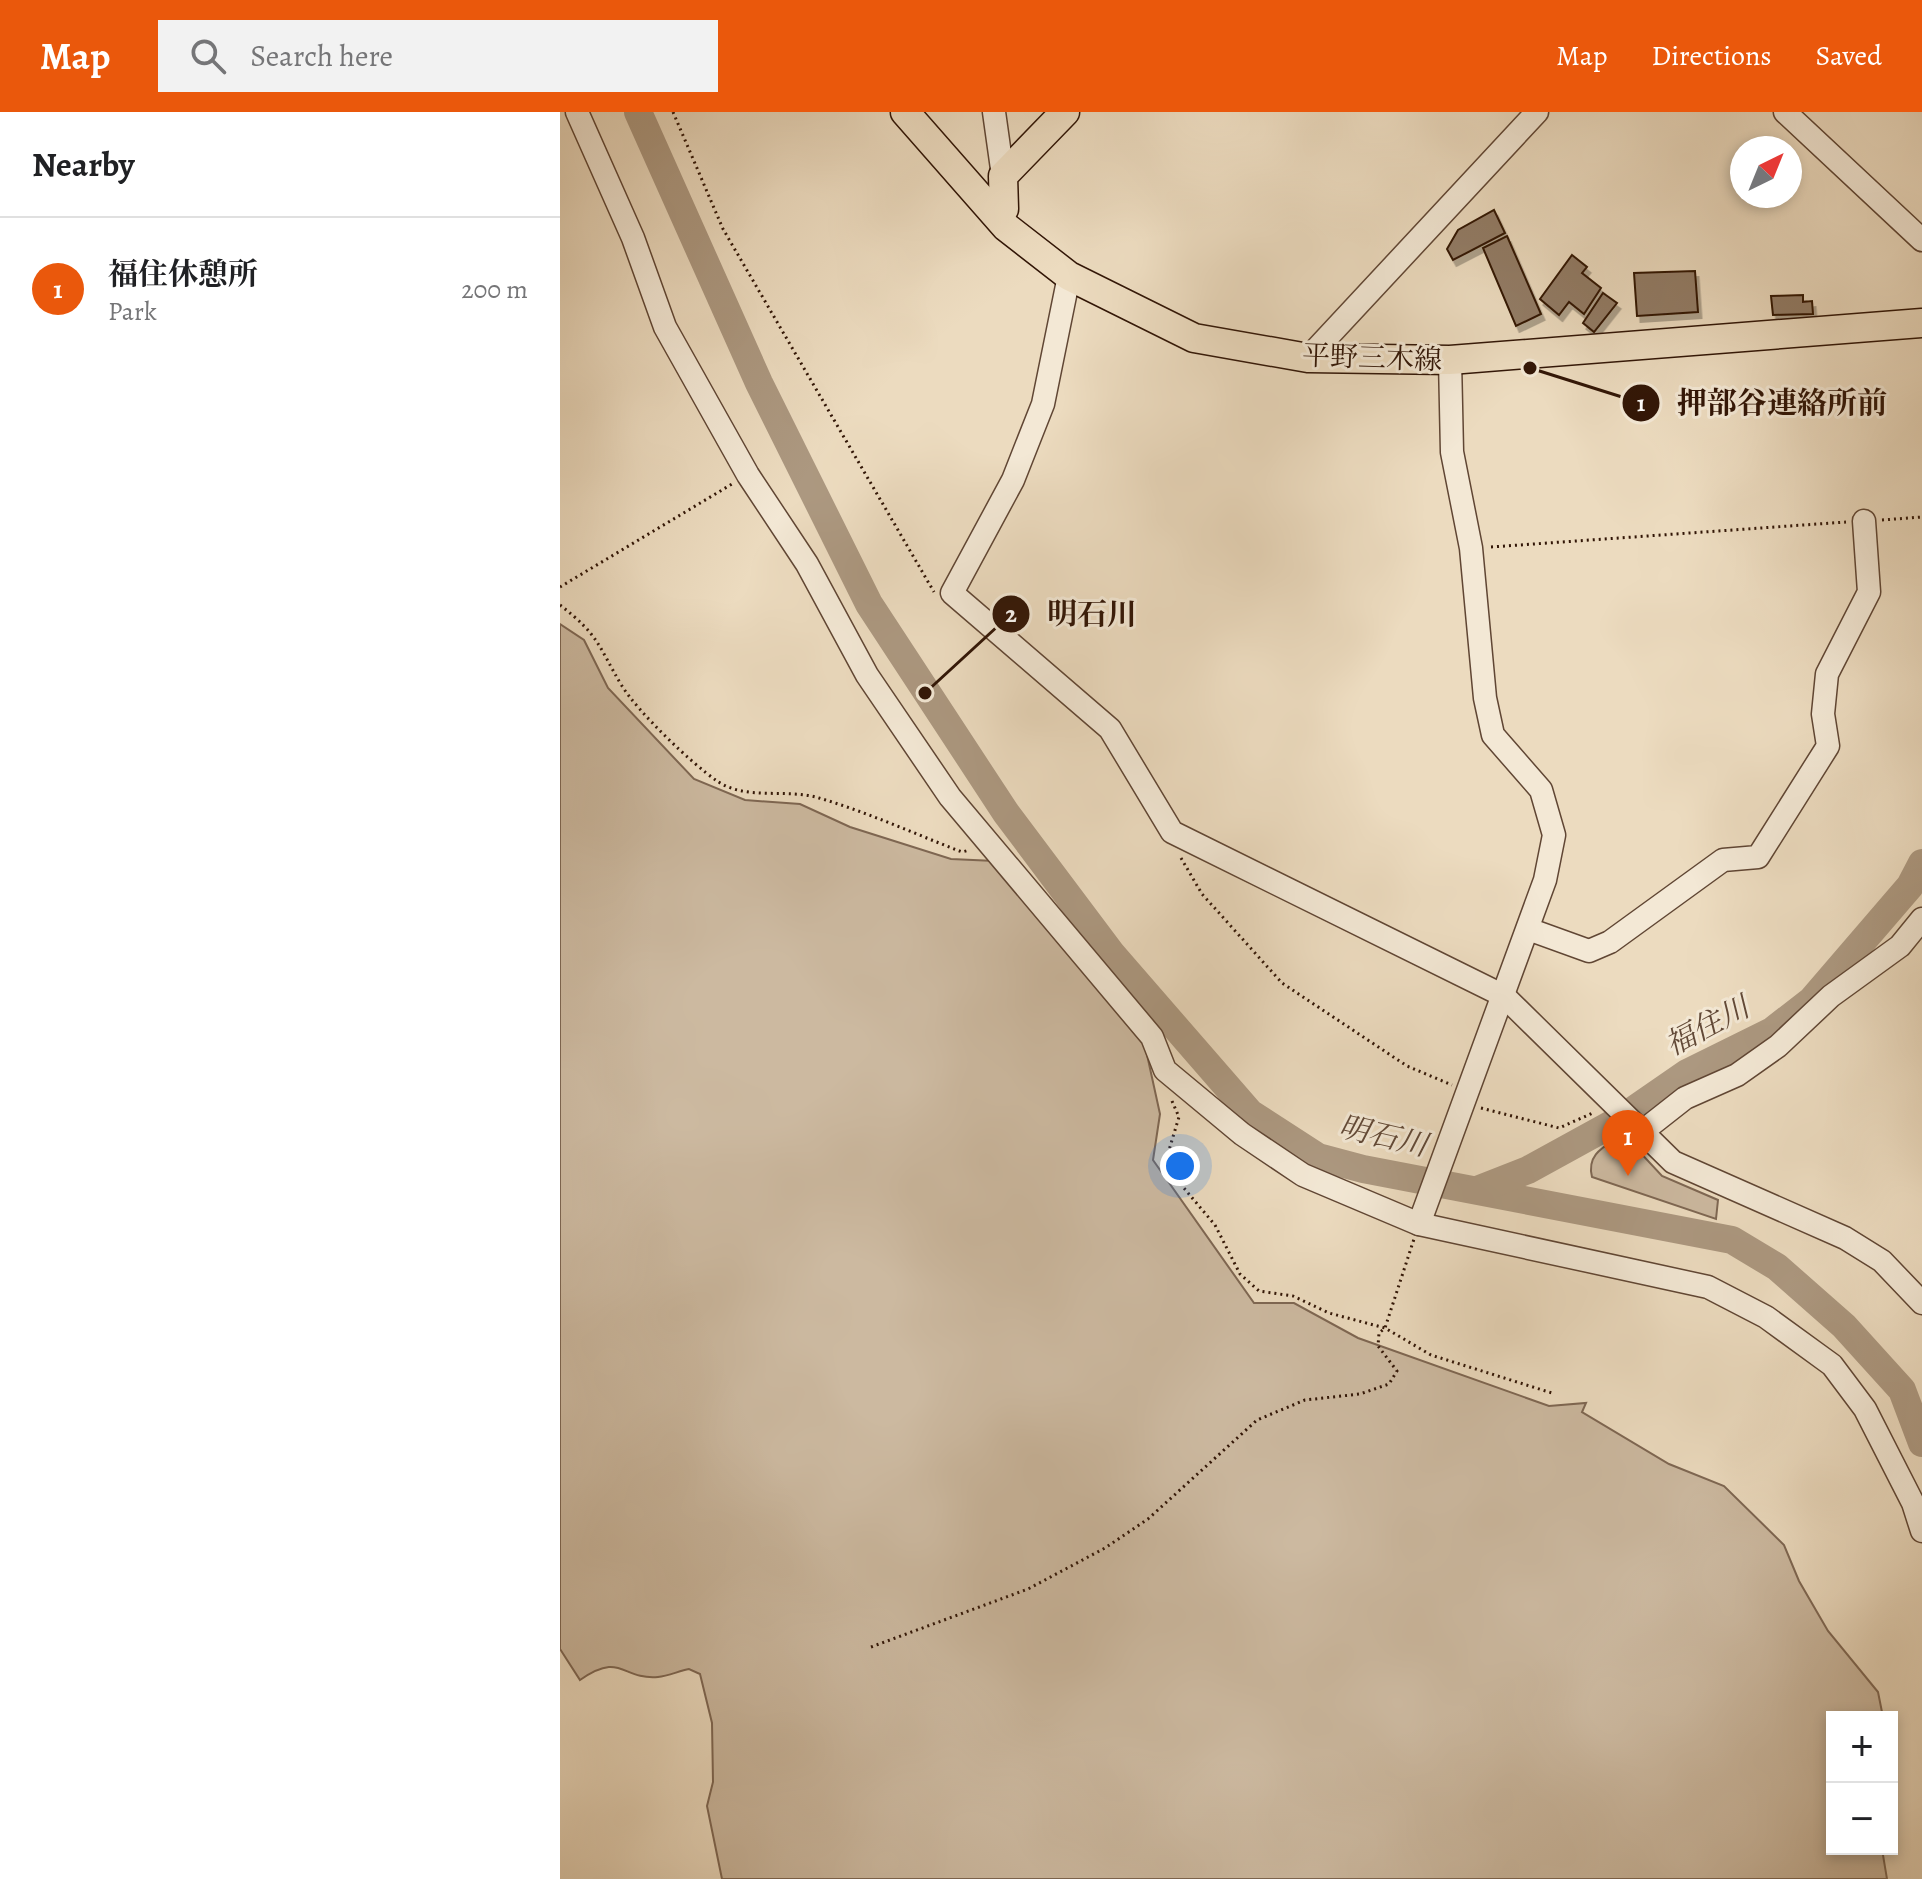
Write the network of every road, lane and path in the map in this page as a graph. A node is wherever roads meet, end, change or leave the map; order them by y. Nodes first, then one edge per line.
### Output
1 (577, 112) edge
2 (905, 112) edge
3 (994, 112) edge
4 (1065, 112) edge
5 (1537, 112) edge
6 (1785, 112) edge
7 (1003, 176) junction
8 (1005, 218) junction
9 (1922, 240) edge
10 (1069, 276) junction
11 (1922, 323) edge
12 (1308, 358) junction
13 (1450, 360) junction
14 (748, 475) junction
15 (1922, 517) edge
16 (1864, 521) junction
17 (1471, 548) junction
18 (560, 587) edge
19 (560, 605) edge
20 (991, 846) junction
21 (1922, 919) edge
22 (1528, 929) junction
23 (1504, 996) junction
24 (1165, 1070) junction
25 (1643, 1131) junction
26 (1419, 1224) junction
27 (1922, 1303) edge
28 (1385, 1328) junction
29 (1552, 1393) dead end
30 (1922, 1531) edge
31 (871, 1647) dead end

1 - 14 street
2 - 8 main road, 平野三木線
3 - 7 street
4 - 7 main road
5 - 12 street
6 - 9 street
7 - 8 main road
8 - 10 main road, 平野三木線
10 - 12 main road, 平野三木線
10 - 23 street
11 - 13 main road, 平野三木線
12 - 13 main road, 平野三木線
13 - 17 street
14 - 18 path
14 - 20 street
15 - 16 path
16 - 17 path
16 - 22 street
17 - 22 street
19 - 20 path
20 - 24 street
21 - 25 street
22 - 23 street
23 - 25 street
23 - 26 street
24 - 26 street
24 - 28 path
25 - 27 street
26 - 28 path
26 - 30 street
28 - 29 path
28 - 31 path

